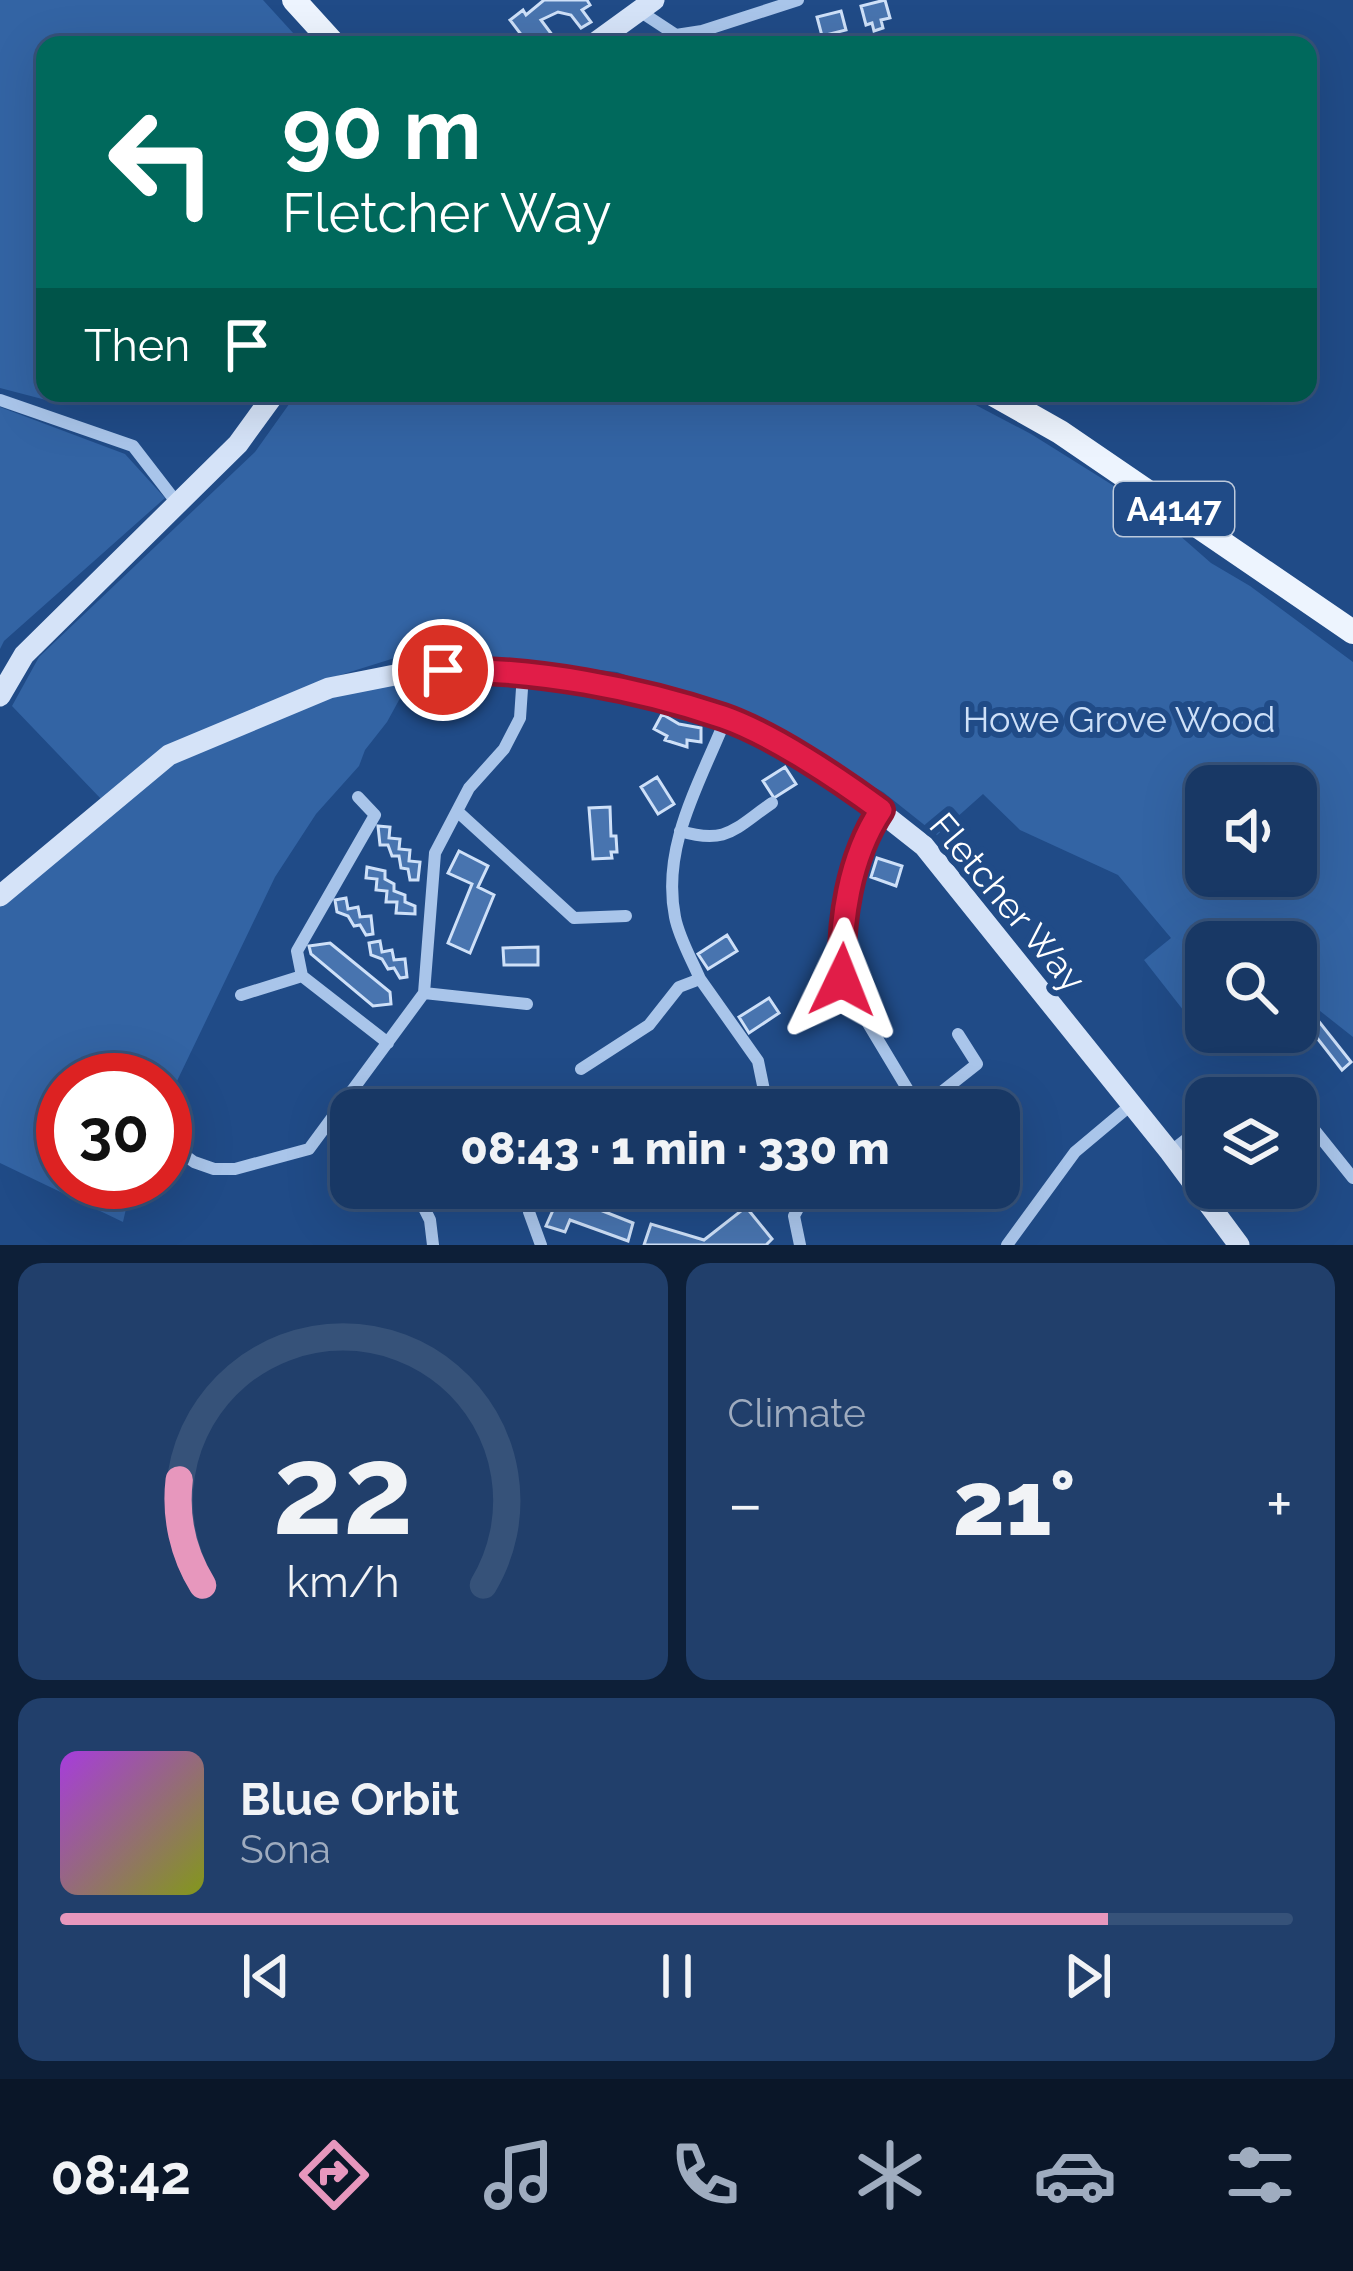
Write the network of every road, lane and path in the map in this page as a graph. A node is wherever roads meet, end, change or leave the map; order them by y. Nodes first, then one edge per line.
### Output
1 (294, 0) edge
2 (798, 0) edge
3 (646, 5) edge
4 (327, 36) edge
5 (604, 36) edge
6 (0, 400) edge
7 (268, 402) edge
8 (1007, 402) edge
9 (177, 502) junction
10 (1353, 632) edge
11 (523, 674) junction
12 (0, 696) edge
13 (727, 718) junction
14 (358, 796) dead end
15 (772, 803) dead end
16 (881, 810) junction
17 (457, 811) junction
18 (680, 831) junction
19 (0, 896) edge
20 (626, 916) dead end
21 (302, 976) junction
22 (700, 979) junction
23 (424, 993) junction
24 (241, 995) dead end
25 (527, 1004) dead end
26 (958, 1034) dead end
27 (388, 1043) junction
28 (581, 1069) dead end
29 (353, 1089) edge
30 (764, 1089) edge
31 (906, 1089) edge
32 (945, 1089) edge
33 (1131, 1105) junction
34 (330, 1120) edge
35 (1317, 1133) edge
36 (1185, 1140) edge
37 (1170, 1152) junction
38 (192, 1161) edge
39 (1353, 1178) edge
40 (424, 1209) edge
41 (530, 1209) edge
42 (798, 1209) edge
43 (433, 1245) edge
44 (541, 1245) edge
45 (800, 1245) edge
46 (1007, 1245) edge
47 (1239, 1245) edge

1 - 4 main road
2 - 3 street
3 - 5 street
6 - 9 street
7 - 9 street
8 - 10 main road, A4147
9 - 12 street
11 - 13 street, Fletcher Way
11 - 17 street
11 - 19 street, Fletcher Way
13 - 16 street, Fletcher Way
13 - 18 street
14 - 21 street
15 - 18 street
16 - 31 street
16 - 33 street, Fletcher Way
17 - 20 street
17 - 23 street
18 - 22 street
21 - 24 street
21 - 27 street
22 - 28 street
22 - 30 street
23 - 25 street
23 - 27 street
26 - 32 street
27 - 29 street
33 - 37 street, Fletcher Way
33 - 46 street
34 - 38 street
35 - 39 street
36 - 37 street
37 - 47 street, Fletcher Way
40 - 43 street
41 - 44 street
42 - 45 street

